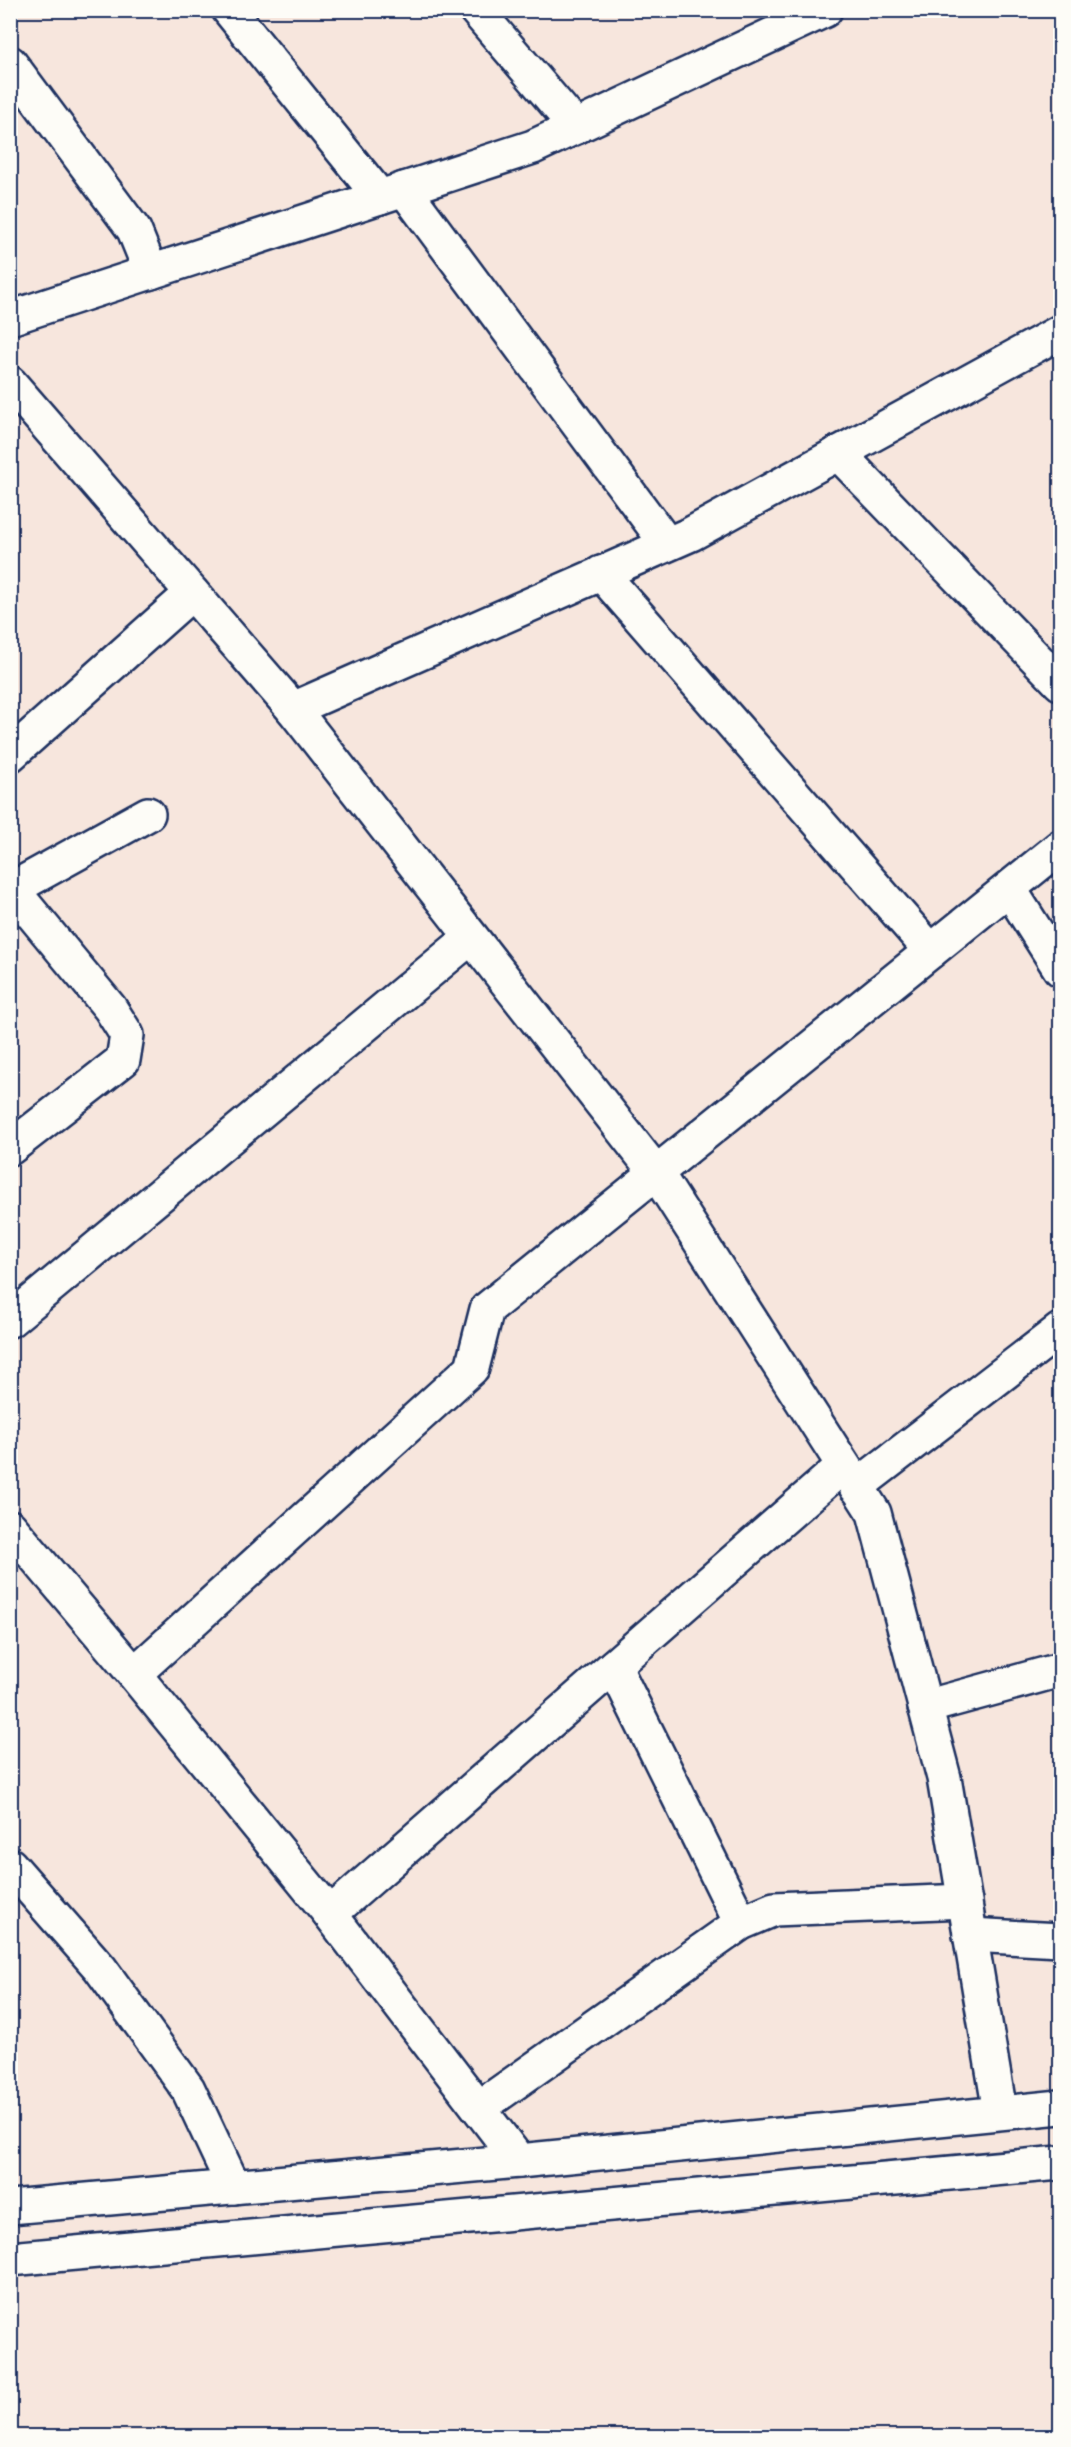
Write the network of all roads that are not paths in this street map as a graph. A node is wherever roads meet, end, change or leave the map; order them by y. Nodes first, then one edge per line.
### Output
1 (229, 10) edge
2 (476, 10) edge
3 (825, 10) edge
4 (10, 63) edge
5 (576, 127) junction
6 (392, 193) junction
7 (151, 272) junction
8 (10, 318) edge
9 (1060, 332) edge
10 (10, 383) edge
11 (838, 453) junction
12 (667, 544) junction
13 (601, 573) junction
14 (192, 593) junction
15 (1060, 683) edge
16 (293, 709) junction
17 (10, 754) edge
18 (148, 814) dead end
19 (1060, 847) edge
20 (11, 888) edge
21 (1010, 890) junction
22 (470, 938) junction
23 (931, 951) junction
24 (1060, 969) edge
25 (10, 1148) edge
26 (657, 1174) junction
27 (10, 1320) edge
28 (1060, 1330) edge
29 (850, 1476) junction
30 (10, 1527) edge
31 (614, 1666) junction
32 (1060, 1670) edge
33 (134, 1674) junction
34 (925, 1707) junction
35 (10, 1865) edge
36 (965, 1901) junction
37 (330, 1914) junction
38 (741, 1923) junction
39 (970, 1935) junction
40 (1060, 1940) edge
41 (1060, 2107) edge
42 (479, 2108) junction
43 (1000, 2112) junction
44 (519, 2161) junction
45 (1060, 2163) edge
46 (234, 2187) junction
47 (10, 2207) edge
48 (10, 2259) edge

1 - 6 street
2 - 5 street
3 - 5 street
4 - 7 street
5 - 6 street
6 - 7 street
6 - 12 street
7 - 8 street
9 - 11 street
10 - 14 street
11 - 12 street
11 - 15 street
12 - 13 street
13 - 16 street
13 - 23 street
14 - 16 street
14 - 17 street
16 - 22 street
18 - 20 street
19 - 21 street
20 - 25 street
21 - 23 street
21 - 24 street
22 - 26 street
22 - 27 street
23 - 26 street
26 - 29 street
26 - 33 street
28 - 29 street
29 - 31 street
29 - 34 street
30 - 33 street
31 - 37 street
31 - 38 street
32 - 34 street
33 - 37 street
34 - 36 street
35 - 46 street
36 - 38 street
36 - 39 street
37 - 42 street
38 - 42 street
39 - 40 street
39 - 43 street
41 - 43 street
42 - 44 street
43 - 44 street
44 - 46 street
45 - 48 street
46 - 47 street

